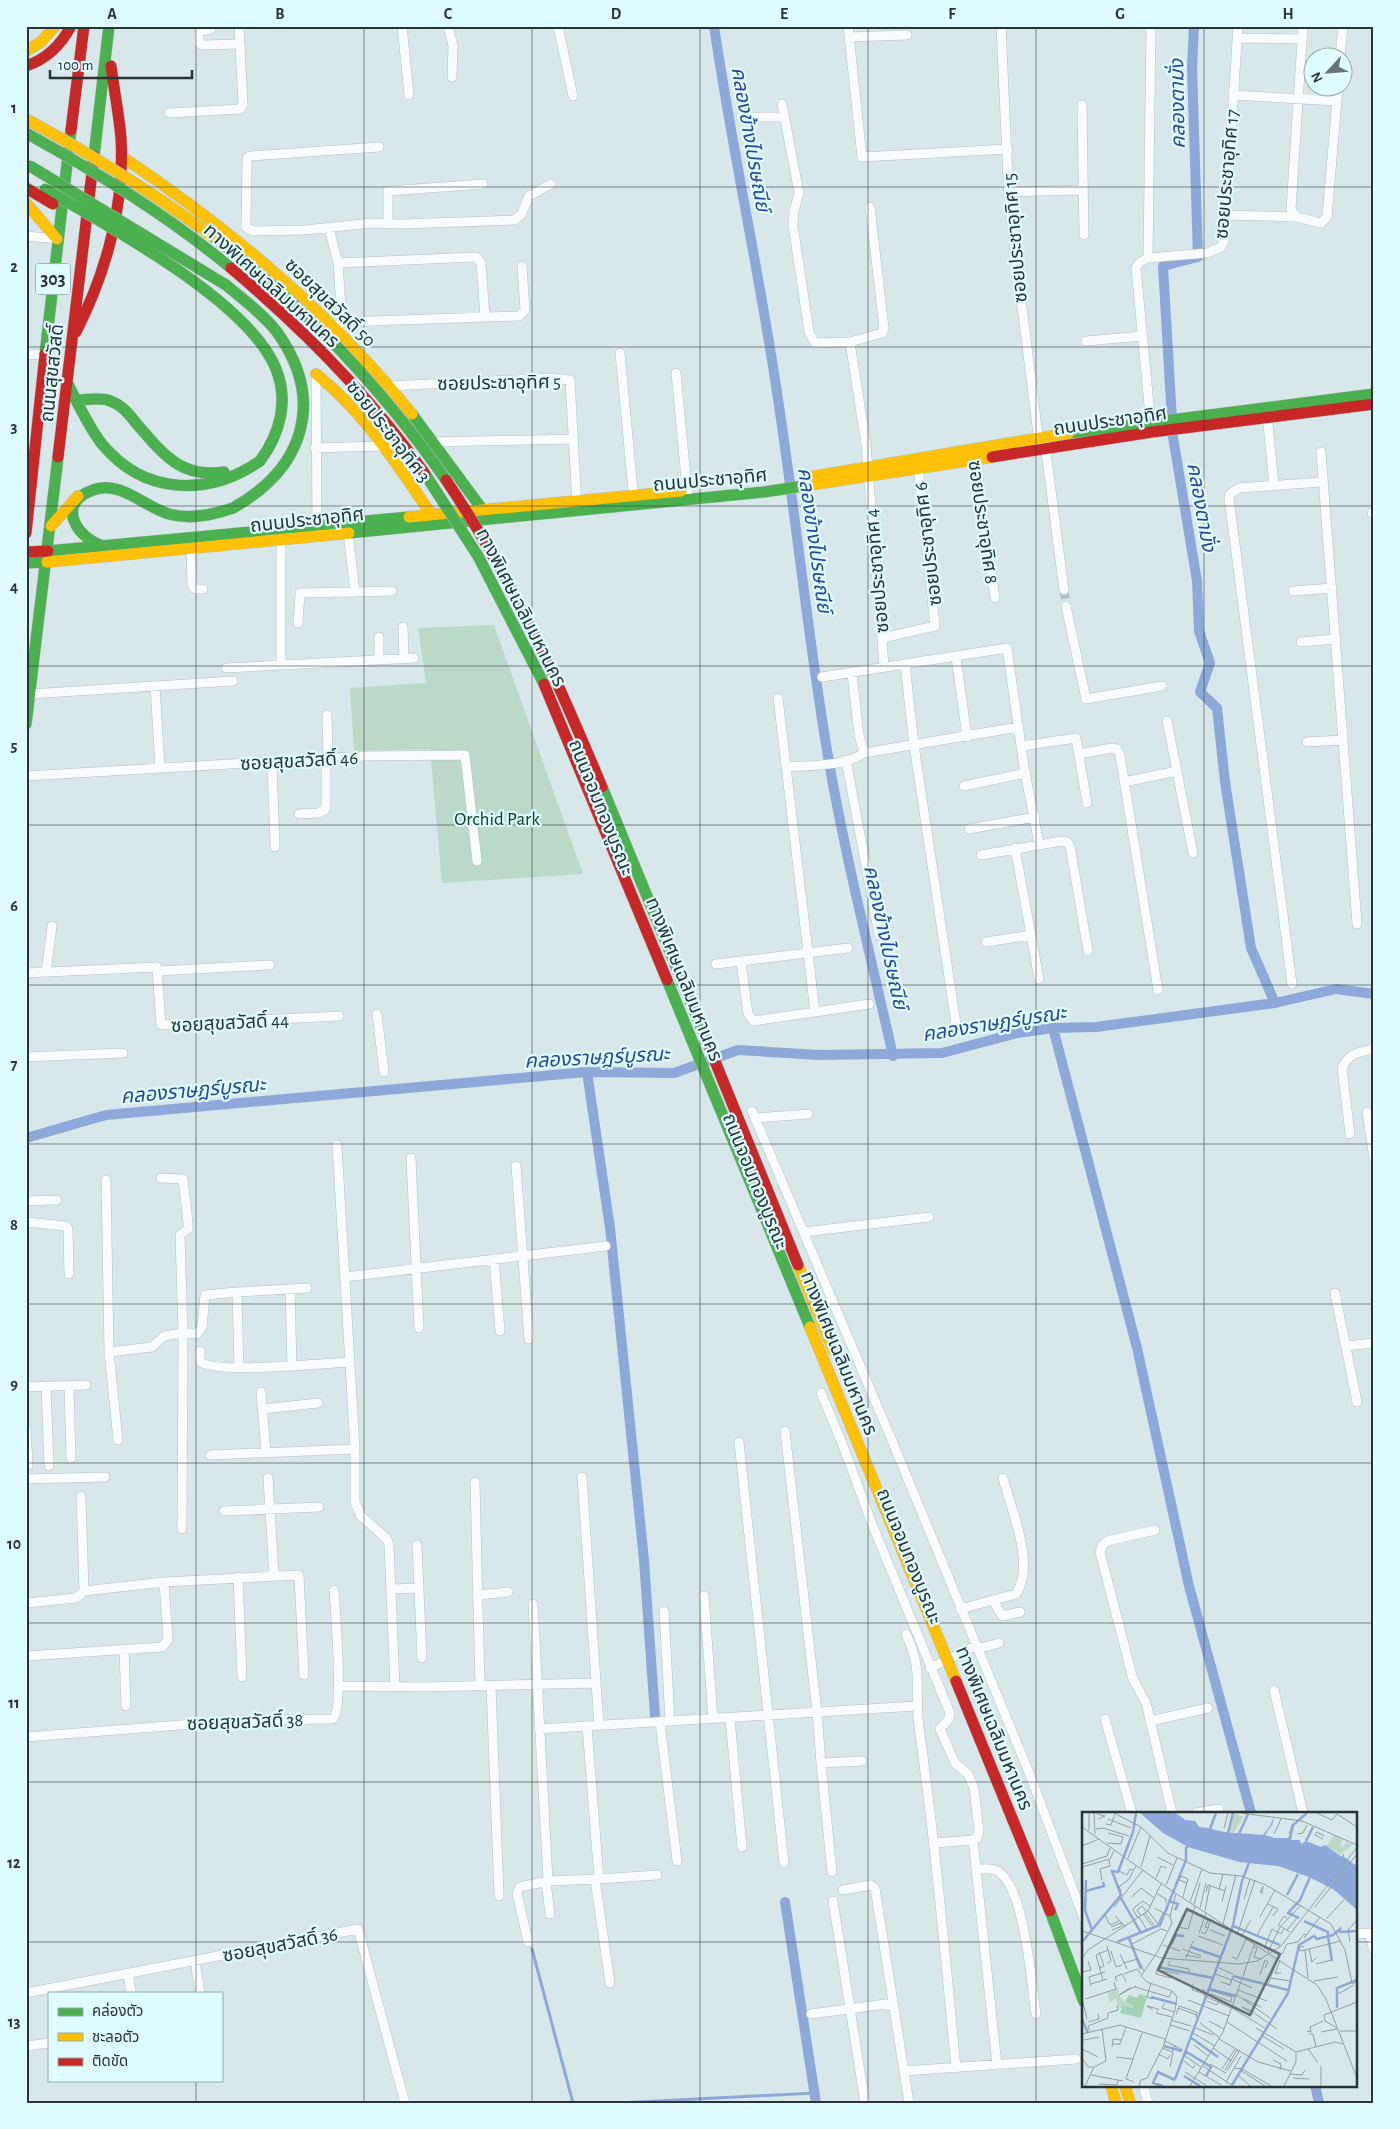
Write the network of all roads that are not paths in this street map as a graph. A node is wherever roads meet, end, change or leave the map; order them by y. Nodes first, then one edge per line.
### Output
1 (55, 26) edge
2 (71, 26) edge
3 (84, 26) edge
4 (110, 26) edge
5 (238, 26) edge
6 (402, 26) edge
7 (448, 26) edge
8 (558, 26) edge
9 (848, 26) edge
10 (1001, 26) edge
11 (1150, 26) edge
12 (1238, 26) edge
13 (1303, 26) edge
14 (1343, 26) edge
15 (211, 29) dead end
16 (907, 35) dead end
17 (849, 38) junction
18 (1237, 38) junction
19 (1302, 39) junction
20 (107, 42) junction
21 (239, 44) junction
22 (1341, 48) edge
23 (26, 51) edge
24 (26, 66) edge
25 (452, 76) dead end
26 (409, 95) dead end
27 (1233, 95) junction
28 (573, 96) dead end
29 (1337, 98) edge
30 (1298, 99) junction
31 (1337, 101) junction
32 (782, 104) dead end
33 (1082, 105) dead end
34 (169, 113) dead end
35 (742, 117) dead end
36 (784, 117) junction
37 (26, 118) edge
38 (26, 133) edge
39 (379, 147) dead end
40 (1008, 149) junction
41 (121, 156) junction
42 (26, 164) edge
43 (26, 178) edge
44 (483, 184) dead end
45 (551, 184) dead end
46 (26, 188) edge
47 (1082, 190) junction
48 (1009, 192) junction
49 (26, 203) edge
50 (870, 207) dead end
51 (1226, 215) junction
52 (1296, 217) junction
53 (388, 224) junction
54 (329, 228) junction
55 (1084, 235) dead end
56 (26, 236) edge
57 (57, 239) junction
58 (1148, 258) junction
59 (338, 263) junction
60 (522, 266) dead end
61 (194, 297) dead end
62 (485, 317) junction
63 (339, 325) junction
64 (229, 326) dead end
65 (1142, 336) junction
66 (72, 339) junction
67 (1086, 341) dead end
68 (850, 342) junction
69 (620, 353) dead end
70 (45, 354) junction
71 (26, 355) edge
72 (676, 373) dead end
73 (316, 374) joint
74 (68, 384) junction
75 (389, 386) junction
76 (1374, 394) edge
77 (76, 400) junction
78 (1374, 404) edge
79 (1266, 411) junction
80 (1186, 421) junction
81 (1151, 426) junction
82 (573, 438) junction
83 (432, 442) junction
84 (1041, 442) junction
85 (382, 446) junction
86 (315, 448) junction
87 (974, 452) junction
88 (1321, 452) dead end
89 (256, 457) junction
90 (918, 466) junction
91 (868, 470) junction
92 (1322, 482) junction
93 (1274, 485) junction
94 (88, 492) junction
95 (688, 494) junction
96 (634, 499) junction
97 (577, 504) junction
98 (482, 509) junction
99 (430, 514) junction
100 (466, 521) junction
101 (51, 526) junction
102 (317, 531) junction
103 (348, 532) junction
104 (26, 533) edge
105 (281, 534) junction
106 (107, 547) junction
107 (191, 548) junction
108 (26, 552) edge
109 (48, 557) junction
110 (26, 563) edge
111 (1332, 588) junction
112 (203, 589) dead end
113 (1064, 590) tunnel mouth
114 (392, 591) dead end
115 (1293, 591) dead end
116 (355, 592) junction
117 (995, 598) dead end
118 (1066, 606) tunnel mouth
119 (298, 623) dead end
120 (403, 627) dead end
121 (379, 637) dead end
122 (882, 638) junction
123 (1336, 639) junction
124 (1301, 642) dead end
125 (956, 657) junction
126 (414, 658) dead end
127 (404, 659) junction
128 (380, 660) junction
129 (281, 664) junction
130 (905, 664) junction
131 (884, 666) junction
132 (226, 668) dead end
133 (852, 673) junction
134 (822, 677) dead end
135 (233, 681) dead end
136 (155, 686) junction
137 (1162, 686) dead end
138 (30, 694) junction
139 (778, 698) dead end
140 (326, 715) dead end
141 (1167, 721) dead end
142 (26, 724) edge
143 (1019, 727) junction
144 (967, 737) junction
145 (1343, 740) junction
146 (1307, 742) dead end
147 (914, 745) junction
148 (1022, 746) junction
149 (864, 753) junction
150 (1079, 754) junction
151 (327, 758) junction
152 (846, 760) junction
153 (272, 761) junction
154 (786, 767) junction
155 (160, 768) junction
156 (1177, 771) junction
157 (1026, 774) junction
158 (26, 776) edge
159 (1124, 782) junction
160 (964, 786) dead end
161 (1087, 803) dead end
162 (298, 814) dead end
163 (1035, 817) junction
164 (969, 829) dead end
165 (1039, 844) junction
166 (275, 847) dead end
167 (1015, 848) junction
168 (1193, 853) dead end
169 (981, 855) dead end
170 (477, 861) dead end
171 (1358, 924) dead end
172 (52, 926) dead end
173 (880, 934) dead end
174 (1031, 935) junction
175 (986, 942) dead end
176 (848, 948) dead end
177 (1088, 951) dead end
178 (807, 952) junction
179 (741, 962) junction
180 (716, 964) dead end
181 (270, 965) dead end
182 (158, 971) junction
183 (46, 972) junction
184 (26, 973) edge
185 (1039, 979) dead end
186 (1292, 984) dead end
187 (1158, 990) dead end
188 (869, 1004) dead end
189 (815, 1012) junction
190 (377, 1014) dead end
191 (339, 1016) dead end
192 (956, 1024) dead end
193 (1374, 1049) edge
194 (123, 1053) dead end
195 (26, 1057) edge
196 (384, 1072) dead end
197 (1367, 1112) dead end
198 (808, 1114) dead end
199 (1350, 1134) dead end
200 (1372, 1142) edge
201 (336, 1145) dead end
202 (767, 1147) junction
203 (743, 1150) junction
204 (411, 1158) dead end
205 (1374, 1158) edge
206 (516, 1166) dead end
207 (161, 1178) dead end
208 (106, 1180) dead end
209 (57, 1200) dead end
210 (26, 1201) edge
211 (930, 1217) dead end
212 (26, 1222) edge
213 (804, 1232) junction
214 (606, 1246) dead end
215 (523, 1256) junction
216 (494, 1259) junction
217 (416, 1268) junction
218 (69, 1274) dead end
219 (345, 1277) junction
220 (307, 1288) dead end
221 (290, 1290) junction
222 (237, 1292) junction
223 (1335, 1293) dead end
224 (419, 1328) dead end
225 (500, 1331) dead end
226 (183, 1333) junction
227 (529, 1339) dead end
228 (1374, 1343) edge
229 (1346, 1346) junction
230 (200, 1351) dead end
231 (109, 1352) junction
232 (350, 1362) junction
233 (839, 1365) dead end
234 (292, 1366) junction
235 (239, 1368) junction
236 (86, 1385) dead end
237 (46, 1386) junction
238 (69, 1386) junction
239 (26, 1387) edge
240 (261, 1392) dead end
241 (821, 1393) dead end
242 (1357, 1402) dead end
243 (318, 1403) dead end
244 (262, 1409) junction
245 (26, 1428) edge
246 (785, 1430) dead end
247 (118, 1440) dead end
248 (739, 1442) dead end
249 (355, 1449) junction
250 (266, 1452) junction
251 (210, 1454) dead end
252 (71, 1458) dead end
253 (28, 1465) dead end
254 (49, 1466) dead end
255 (105, 1477) dead end
256 (268, 1478) dead end
257 (582, 1478) dead end
258 (1003, 1478) dead end
259 (26, 1479) edge
260 (475, 1482) dead end
261 (81, 1496) dead end
262 (319, 1506) dead end
263 (270, 1508) junction
264 (224, 1511) dead end
265 (182, 1528) dead end
266 (1155, 1530) dead end
267 (417, 1545) dead end
268 (274, 1575) junction
269 (238, 1577) junction
270 (164, 1582) junction
271 (419, 1588) junction
272 (391, 1589) junction
273 (334, 1590) dead end
274 (84, 1591) junction
275 (508, 1592) dead end
276 (478, 1595) junction
277 (704, 1596) dead end
278 (993, 1600) junction
279 (26, 1603) edge
280 (533, 1604) dead end
281 (960, 1609) junction
282 (664, 1611) dead end
283 (1020, 1612) dead end
284 (945, 1624) dead end
285 (906, 1634) dead end
286 (999, 1643) dead end
287 (976, 1648) junction
288 (124, 1650) junction
289 (26, 1656) edge
290 (952, 1657) junction
291 (422, 1658) dead end
292 (930, 1668) junction
293 (304, 1675) dead end
294 (242, 1677) dead end
295 (596, 1683) junction
296 (536, 1684) junction
297 (338, 1686) junction
298 (480, 1686) junction
299 (491, 1686) junction
300 (395, 1687) junction
301 (1274, 1690) dead end
302 (126, 1706) dead end
303 (916, 1706) junction
304 (1208, 1708) dead end
305 (818, 1712) junction
306 (770, 1716) junction
307 (983, 1716) dead end
308 (713, 1719) junction
309 (730, 1719) junction
310 (1105, 1719) dead end
311 (670, 1721) junction
312 (1150, 1721) junction
313 (660, 1722) junction
314 (587, 1726) junction
315 (599, 1726) junction
316 (539, 1729) junction
317 (26, 1737) edge
318 (862, 1761) dead end
319 (821, 1763) junction
320 (1219, 1809) dead end
321 (1132, 1812) edge
322 (1172, 1812) edge
323 (1202, 1812) edge
324 (1303, 1812) edge
325 (973, 1840) junction
326 (935, 1843) junction
327 (742, 1848) dead end
328 (677, 1861) dead end
329 (784, 1863) dead end
330 (976, 1869) junction
331 (832, 1872) dead end
332 (657, 1875) dead end
333 (597, 1879) junction
334 (547, 1882) junction
335 (843, 1890) dead end
336 (1054, 1891) dead end
337 (499, 1896) dead end
338 (833, 1901) dead end
339 (550, 1914) dead end
340 (1082, 1914) edge
341 (1358, 1934) edge
342 (528, 1942) dead end
343 (1374, 1950) edge
344 (195, 1961) junction
345 (1082, 1963) edge
346 (128, 1974) junction
347 (610, 1983) dead end
348 (1082, 1984) edge
349 (131, 1992) edge
350 (200, 1992) edge
351 (26, 1993) edge
352 (1082, 1997) edge
353 (893, 2003) junction
354 (850, 2009) junction
355 (812, 2014) dead end
356 (1036, 2014) dead end
357 (48, 2043) edge
358 (26, 2046) edge
359 (1076, 2059) dead end
360 (997, 2065) junction
361 (956, 2068) junction
362 (904, 2071) junction
363 (1111, 2086) edge
364 (1117, 2086) edge
365 (1125, 2086) edge
366 (1143, 2086) edge
367 (406, 2103) edge
368 (865, 2103) edge
369 (909, 2103) edge
370 (1116, 2103) edge
371 (1122, 2103) edge
372 (1130, 2103) edge
373 (1148, 2103) edge

1 - 23 main road
2 - 24 main road
3 - 57 main road, ถนนสุขสวัสดิ์ / 303
4 - 20 main road, ถนนสุขสวัสดิ์ / 303
5 - 21 street
6 - 26 street
7 - 25 street
8 - 28 street
9 - 17 street
10 - 40 street, ซอยประชาอุทิศ 15
11 - 58 street
12 - 18 street, ซอยประชาอุทิศ 17
13 - 19 street
14 - 22 street
15 - 21 street
16 - 17 street
17 - 40 street
18 - 19 street
18 - 27 street, ซอยประชาอุทิศ 17
19 - 30 street
20 - 41 main road
20 - 66 main road, ถนนสุขสวัสดิ์ / 303
21 - 34 street
27 - 30 street
27 - 51 street, ซอยประชาอุทิศ 17
29 - 31 street
30 - 31 street
30 - 52 street
31 - 52 street
32 - 36 street
33 - 47 street
35 - 36 street
36 - 68 street
37 - 233 main road, ทางพิเศษเฉลิมมหานคร, bridge
38 - 352 main road, ทางพิเศษเฉลิมมหานคร, bridge
39 - 54 street
40 - 48 street, ซอยประชาอุทิศ 15
41 - 63 main road, ซอยสุขสวัสดิ์ 50
41 - 66 main road
42 - 94 main road, bridge
43 - 89 main road, bridge
44 - 53 street
45 - 53 street
46 - 61 main road, bridge
47 - 48 street
47 - 55 street
48 - 84 street, ซอยประชาอุทิศ 15
49 - 57 main road
50 - 68 street
51 - 52 street
51 - 58 street, ซอยประชาอุทิศ 17
53 - 54 street
54 - 59 street
56 - 57 street
57 - 70 main road, ถนนสุขสวัสดิ์ / 303
58 - 65 street
59 - 62 street
59 - 63 street
60 - 62 street
62 - 63 street
63 - 75 main road, ซอยสุขสวัสดิ์ 50
64 - 89 main road
65 - 67 street
65 - 81 street
66 - 74 main road, ถนนสุขสวัสดิ์ / 303
68 - 91 street, ซอยประชาอุทิศ 4
69 - 96 street
70 - 71 street
70 - 104 main road, ถนนสุขสวัสดิ์ / 303
72 - 95 street
73 - 85 main road, ซอยประชาอุทิศ 3
73 - 86 street
74 - 77 main road
74 - 101 main road, ถนนสุขสวัสดิ์ / 303
75 - 82 street, ซอยประชาอุทิศ 5
75 - 83 main road, ซอยสุขสวัสดิ์ 50
76 - 79 main road, ถนนประชาอุทิศ
77 - 89 main road
77 - 89 main road
78 - 79 main road, ถนนประชาอุทิศ
79 - 80 main road, ถนนประชาอุทิศ
79 - 93 street
80 - 81 main road, ถนนประชาอุทิศ
80 - 81 main road, ถนนประชาอุทิศ
81 - 84 main road, ถนนประชาอุทิศ
82 - 83 street
82 - 97 street, ซอยประชาอุทิศ 5
83 - 98 main road, ซอยสุขสวัสดิ์ 50
84 - 87 main road, ถนนประชาอุทิศ
84 - 113 street, ซอยประชาอุทิศ 15
85 - 86 street
85 - 99 main road, ซอยประชาอุทิศ 3
86 - 102 street
87 - 90 main road, ถนนประชาอุทิศ
87 - 91 main road, ถนนประชาอุทิศ
87 - 117 street, ซอยประชาอุทิศ 8
88 - 92 street
90 - 91 main road, ถนนประชาอุทิศ
90 - 122 street, ซอยประชาอุทิศ 6
91 - 95 main road, ถนนประชาอุทิศ
91 - 122 street, ซอยประชาอุทิศ 4
92 - 93 street
92 - 111 street
93 - 186 street
94 - 101 main road
94 - 106 main road
95 - 96 main road, ถนนประชาอุทิศ
96 - 97 main road, ถนนประชาอุทิศ
97 - 98 main road, ถนนประชาอุทิศ
97 - 100 main road, ถนนประชาอุทิศ
98 - 99 main road, ถนนประชาอุทิศ
99 - 102 main road, ถนนประชาอุทิศ
100 - 103 main road, ถนนประชาอุทิศ
100 - 203 street, ถนนจอมทองบูรณะ
101 - 109 main road, ถนนสุขสวัสดิ์ / 303
102 - 103 main road, ถนนประชาอุทิศ
102 - 105 main road, ถนนประชาอุทิศ
103 - 116 street
105 - 106 main road, ถนนประชาอุทิศ
105 - 107 main road, ถนนประชาอุทิศ
105 - 129 street
106 - 109 main road, ถนนประชาอุทิศ
107 - 109 main road, ถนนประชาอุทิศ
107 - 112 street
108 - 109 main road
109 - 110 main road
109 - 138 main road, ถนนสุขสวัสดิ์ / 303
111 - 115 street
111 - 123 street
114 - 116 street
116 - 119 street
118 - 137 street
120 - 127 street
121 - 128 street
122 - 131 street, ซอยประชาอุทิศ 4
123 - 124 street
123 - 145 street
125 - 130 street
125 - 143 street
125 - 144 street
126 - 127 street
127 - 128 street
128 - 129 street
129 - 132 street
130 - 131 street
130 - 147 street
131 - 133 street
133 - 134 street
133 - 149 street
135 - 136 street
136 - 138 street
136 - 155 street
138 - 142 main road, ถนนสุขสวัสดิ์ / 303
139 - 154 street
140 - 151 street
141 - 156 street
143 - 144 street
143 - 148 street
144 - 147 street
145 - 146 street
145 - 171 street
147 - 149 street
147 - 192 street
148 - 150 street
148 - 157 street
149 - 152 street
150 - 159 street
150 - 161 street
151 - 153 street, ซอยสุขสวัสดิ์ 46
151 - 162 street
151 - 170 street, ซอยสุขสวัสดิ์ 46
152 - 154 street
152 - 173 street
153 - 155 street, ซอยสุขสวัสดิ์ 46
153 - 166 street
154 - 178 street
155 - 158 street, ซอยสุขสวัสดิ์ 46
156 - 159 street
156 - 168 street
157 - 160 street
157 - 163 street
159 - 187 street
163 - 164 street
163 - 165 street
165 - 167 street
165 - 177 street
167 - 169 street
167 - 174 street
172 - 183 street
174 - 175 street
174 - 185 street
176 - 178 street
178 - 179 street
178 - 189 street
179 - 180 street
179 - 189 street
181 - 182 street
182 - 183 street
182 - 191 street, ซอยสุขสวัสดิ์ 44
183 - 184 street
188 - 189 street
190 - 196 street
193 - 199 street
194 - 195 street
197 - 200 street
198 - 202 street
200 - 205 street
201 - 219 street
202 - 203 street
202 - 213 street
203 - 290 street, ถนนจอมทองบูรณะ
204 - 217 street
206 - 215 street
207 - 226 street
208 - 231 street
209 - 210 street
211 - 213 street
212 - 218 street
213 - 281 street
214 - 215 street
215 - 216 street
215 - 227 street
216 - 217 street
216 - 225 street
217 - 219 street
217 - 224 street
219 - 232 street
220 - 221 street
221 - 222 street
221 - 234 street
222 - 226 street
222 - 235 street
223 - 229 street
226 - 231 street
226 - 265 street
228 - 229 street
229 - 242 street
230 - 235 street
231 - 247 street
232 - 234 street
232 - 249 street
234 - 235 street
236 - 238 street
237 - 238 street
237 - 239 street
237 - 254 street
238 - 252 street
240 - 244 street
241 - 292 street
243 - 244 street
244 - 250 street
245 - 253 street
246 - 305 street
248 - 306 street
249 - 250 street
249 - 272 street
250 - 251 street
255 - 259 street
256 - 263 street
257 - 295 street
258 - 278 street
260 - 276 street
261 - 274 street
262 - 263 street
263 - 264 street
263 - 268 street
266 - 312 street
267 - 271 street
268 - 269 street
268 - 293 street
269 - 270 street
269 - 294 street
270 - 274 street
270 - 288 street
271 - 272 street
271 - 291 street
272 - 300 street
273 - 297 street, ซอยสุขสวัสดิ์ 38
274 - 279 street
275 - 276 street
276 - 298 street
277 - 308 street
278 - 281 street
278 - 283 street
280 - 296 street
281 - 287 street
282 - 311 street
284 - 307 main road, ทางพิเศษเฉลิมมหานคร
285 - 303 street
286 - 287 street
287 - 290 street
287 - 340 street
288 - 289 street
288 - 302 street
290 - 292 street
290 - 348 street, ถนนจอมทองบูรณะ
292 - 325 street
295 - 296 street
295 - 315 street
296 - 299 street
296 - 316 street
297 - 300 street
297 - 317 street, ซอยสุขสวัสดิ์ 38
298 - 299 street
298 - 300 street
299 - 337 street
301 - 324 street
303 - 305 street
303 - 326 street
304 - 312 street
305 - 306 street
305 - 319 street
306 - 309 street
306 - 329 street
308 - 309 street
308 - 311 street
309 - 327 street
310 - 321 street
311 - 313 street
312 - 322 street
313 - 315 street
313 - 328 street
314 - 315 street
314 - 316 street
314 - 333 street
316 - 334 street
318 - 319 street
319 - 331 street
320 - 323 street
325 - 326 street
325 - 330 street
326 - 361 street
330 - 356 street
330 - 360 street
332 - 333 street
333 - 334 street
333 - 347 street
334 - 339 street
334 - 342 street
335 - 353 street
336 - 345 main road
338 - 354 street
341 - 343 street
344 - 346 street, ซอยสุขสวัสดิ์ 36
344 - 350 street
344 - 367 street, ซอยสุขสวัสดิ์ 36
346 - 349 street
346 - 351 street, ซอยสุขสวัสดิ์ 36
353 - 354 street
353 - 362 street
354 - 355 street
354 - 368 street
357 - 358 street
359 - 360 street
360 - 361 street
361 - 362 street
362 - 369 street
363 - 370 main road
364 - 371 street
365 - 372 main road
366 - 373 street

